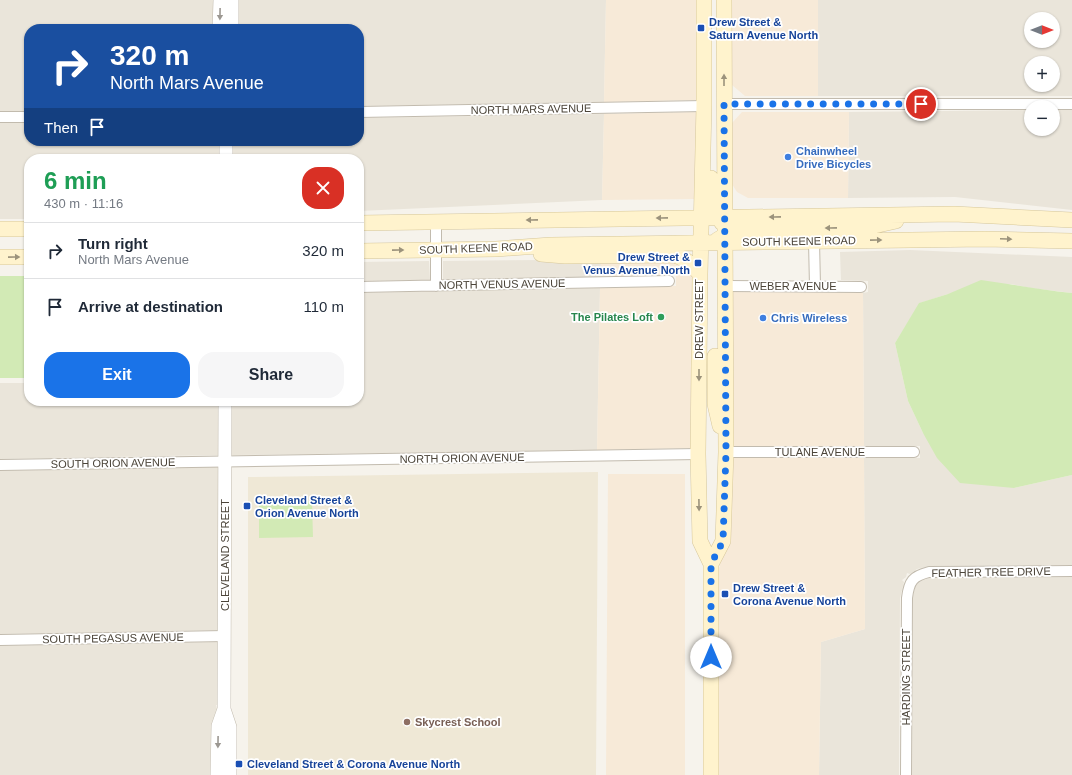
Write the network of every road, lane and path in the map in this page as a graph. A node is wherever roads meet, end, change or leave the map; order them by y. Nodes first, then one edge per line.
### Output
1 (220, 0) edge
2 (232, 0) edge
3 (704, 0) edge
4 (724, 0) edge
5 (219, 24) edge
6 (232, 24) edge
7 (704, 67) junction
8 (724, 104) junction
9 (1072, 104) edge
10 (704, 106) junction
11 (364, 112) edge
12 (24, 116) edge
13 (0, 117) edge
14 (1072, 220) edge
15 (436, 221) junction
16 (400, 222) junction
17 (364, 223) edge
18 (0, 229) edge
19 (24, 229) edge
20 (713, 230) junction
21 (364, 232) edge
22 (814, 241) junction
23 (1072, 242) edge
24 (496, 249) junction
25 (436, 250) junction
26 (364, 251) edge
27 (0, 257) edge
28 (24, 257) edge
29 (700, 274) junction
30 (669, 281) dead end
31 (436, 286) junction
32 (726, 286) junction
33 (815, 286) junction
34 (861, 286) dead end
35 (364, 287) edge
36 (225, 406) edge
37 (726, 452) junction
38 (914, 452) dead end
39 (698, 454) junction
40 (225, 461) junction
41 (0, 465) edge
42 (711, 564) junction
43 (1072, 571) edge
44 (911, 580) joint
45 (225, 636) junction
46 (0, 640) edge
47 (224, 710) junction
48 (217, 775) edge
49 (230, 775) edge
50 (711, 775) edge
51 (906, 775) edge

1 -> 5 street
2 - 6 street
3 - 7 main road, DREW STREET
8 -> 4 main road, DREW STREET
7 - 10 main road, DREW STREET
7 - 20 main road
8 - 9 street
8 - 20 main road, DREW STREET
10 - 11 street, NORTH MARS AVENUE
10 - 20 main road, DREW STREET
12 - 13 street
14 -> 20 main road, SOUTH KEENE ROAD
15 - 16 main road, SOUTH KEENE ROAD
20 -> 15 main road, SOUTH KEENE ROAD
15 - 25 street
16 - 17 main road, SOUTH KEENE ROAD
16 - 21 main road
18 - 19 main road
20 - 22 main road, SOUTH KEENE ROAD
20 - 24 main road, SOUTH KEENE ROAD
20 - 29 main road, DREW STREET
20 - 32 main road, DREW STREET
20 - 37 main road
22 -> 23 main road, SOUTH KEENE ROAD
22 - 33 street
24 - 25 main road, SOUTH KEENE ROAD
24 - 29 main road
26 -> 25 main road, SOUTH KEENE ROAD
25 - 31 street
27 -> 28 main road
29 -> 39 main road, DREW STREET
30 - 31 street, NORTH VENUS AVENUE
31 - 35 street, NORTH VENUS AVENUE
32 - 33 street, WEBER AVENUE
32 - 37 main road, DREW STREET
33 - 34 street, WEBER AVENUE
36 - 40 street, CLEVELAND STREET
37 - 38 street, TULANE AVENUE
37 - 42 main road, DREW STREET
39 - 40 street, NORTH ORION AVENUE
39 -> 42 main road, DREW STREET
40 - 41 street, SOUTH ORION AVENUE
40 - 45 street, CLEVELAND STREET
42 - 50 main road, DREW STREET
43 - 44 street, FEATHER TREE DRIVE
44 - 51 street, HARDING STREET
45 - 46 street, SOUTH PEGASUS AVENUE
45 - 47 street, CLEVELAND STREET
47 -> 48 street, CLEVELAND STREET
47 - 49 street, CLEVELAND STREET

